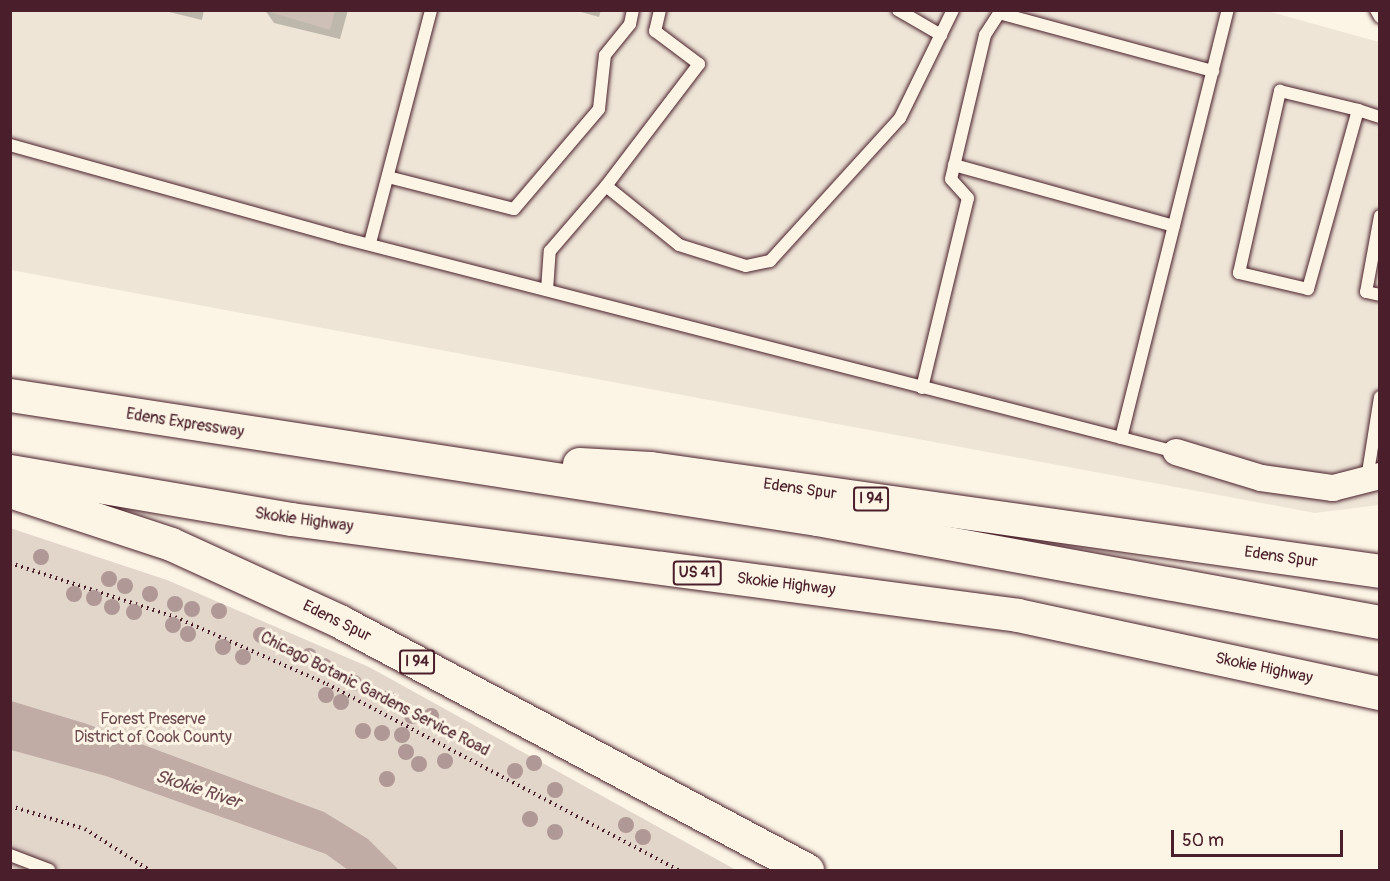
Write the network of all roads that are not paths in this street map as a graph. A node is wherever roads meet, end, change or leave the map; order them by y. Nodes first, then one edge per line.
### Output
1 (431, 10) edge
2 (633, 10) edge
3 (660, 10) edge
4 (898, 10) edge
5 (953, 10) edge
6 (1228, 10) edge
7 (1376, 10) edge
8 (1000, 12) edge
9 (1380, 17) edge
10 (941, 35) junction
11 (1212, 71) junction
12 (1358, 110) junction
13 (1380, 117) edge
14 (10, 145) edge
15 (954, 165) junction
16 (388, 177) junction
17 (606, 186) junction
18 (1380, 216) edge
19 (1174, 226) junction
20 (370, 243) junction
21 (547, 290) junction
22 (1380, 295) edge
23 (922, 388) junction
24 (10, 395) edge
25 (1380, 397) edge
26 (1120, 438) junction
27 (360, 451) junction
28 (1176, 452) joint
29 (10, 471) edge
30 (1373, 477) edge
31 (10, 491) edge
32 (1380, 571) edge
33 (1380, 622) edge
34 (1380, 693) edge
35 (10, 855) edge
36 (49, 870) edge
37 (807, 870) edge

1 - 16 lane
2 - 16 lane
3 - 17 lane
4 - 10 lane
5 - 10 lane
6 - 11 lane
7 - 9 lane
8 - 11 lane
8 - 15 lane
10 - 17 lane
11 - 19 lane
12 - 12 lane
12 - 13 lane
14 - 20 lane
15 - 19 lane
15 - 23 lane
16 - 20 lane
17 - 21 lane
18 - 22 lane
19 - 26 lane
20 - 21 lane
21 - 23 lane
23 - 26 lane
24 - 27 highway, Edens Expressway / I 94
25 - 30 lane
26 - 28 lane
27 - 32 highway, Edens Spur / I 94
27 - 33 highway
28 - 30 street
29 - 34 highway, Skokie Highway / US 41
31 - 37 highway, Edens Spur / I 94
35 - 36 lane

